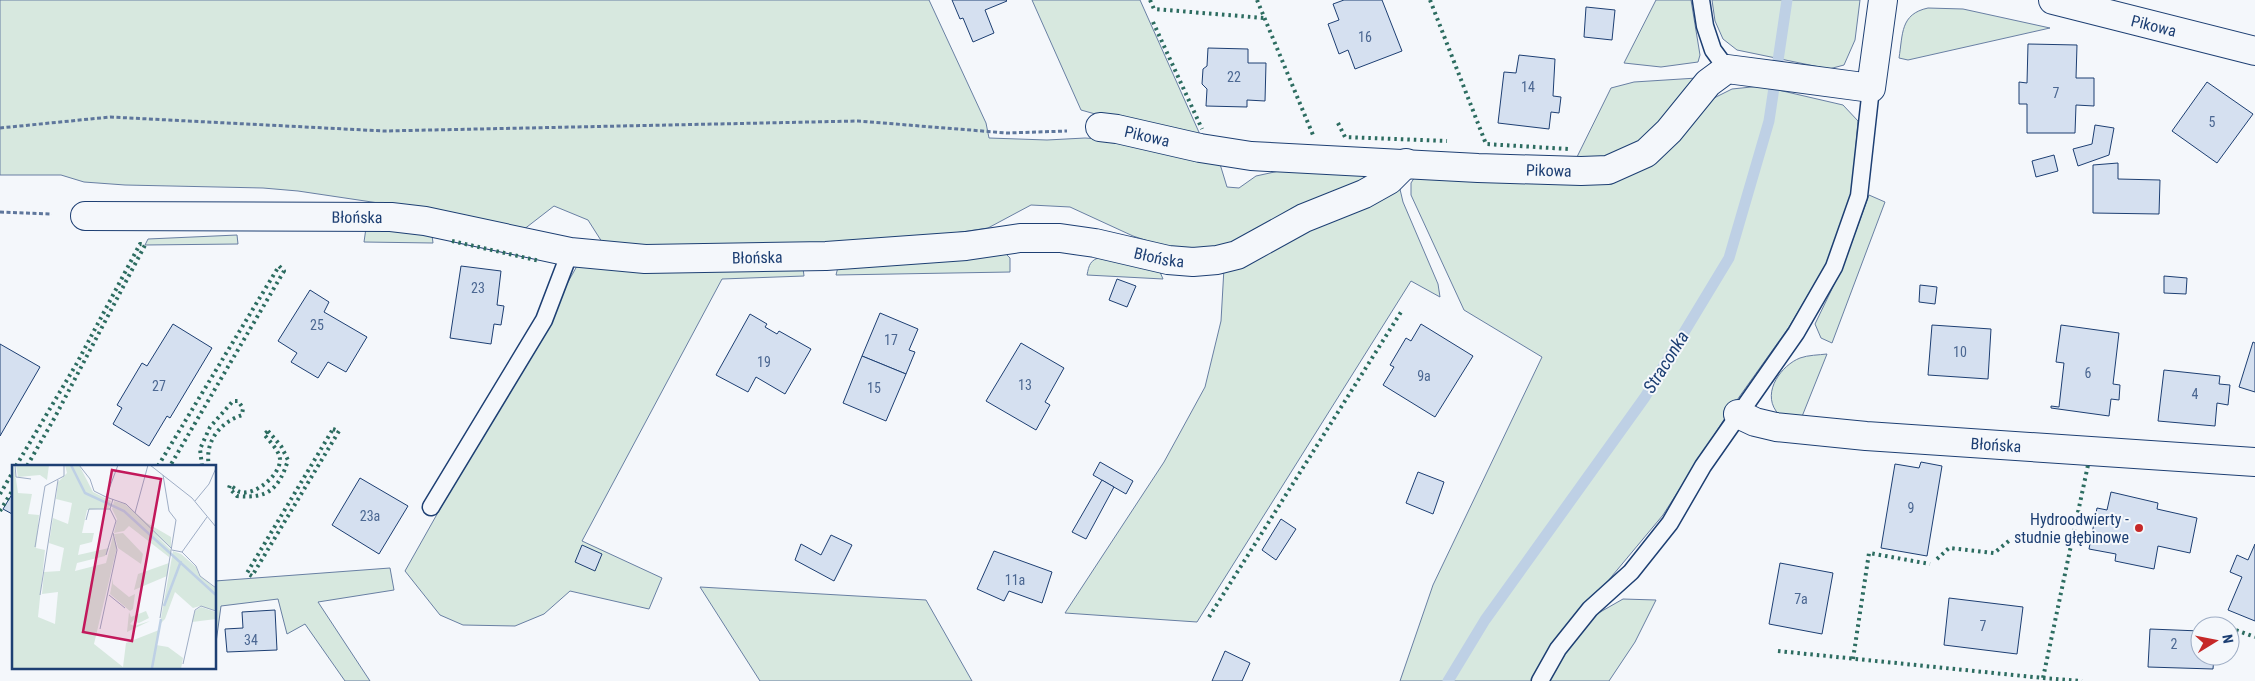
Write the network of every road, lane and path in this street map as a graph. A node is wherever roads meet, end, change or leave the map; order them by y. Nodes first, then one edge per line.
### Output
1 (1701, 0) edge
2 (1883, 0) edge
3 (2053, 0) edge
4 (2255, 51) edge
5 (1736, 70) junction
6 (1871, 88) junction
7 (0, 128) edge
8 (1100, 128) joint
9 (1406, 163) junction
10 (0, 212) edge
11 (85, 216) joint
12 (570, 252) junction
13 (1738, 414) junction
14 (2255, 462) edge
15 (431, 508) dead end
16 (1540, 681) edge

1 - 5 lane
2 - 6 street
3 - 4 street, Pikowa
5 - 6 street
5 - 9 street, Pikowa
6 - 13 lane
7 - 8 path
8 - 9 street, Pikowa
9 - 12 street, Błońska
10 - 11 path
11 - 12 street, Błońska
12 - 15 lane
13 - 14 street, Błońska
13 - 16 lane

